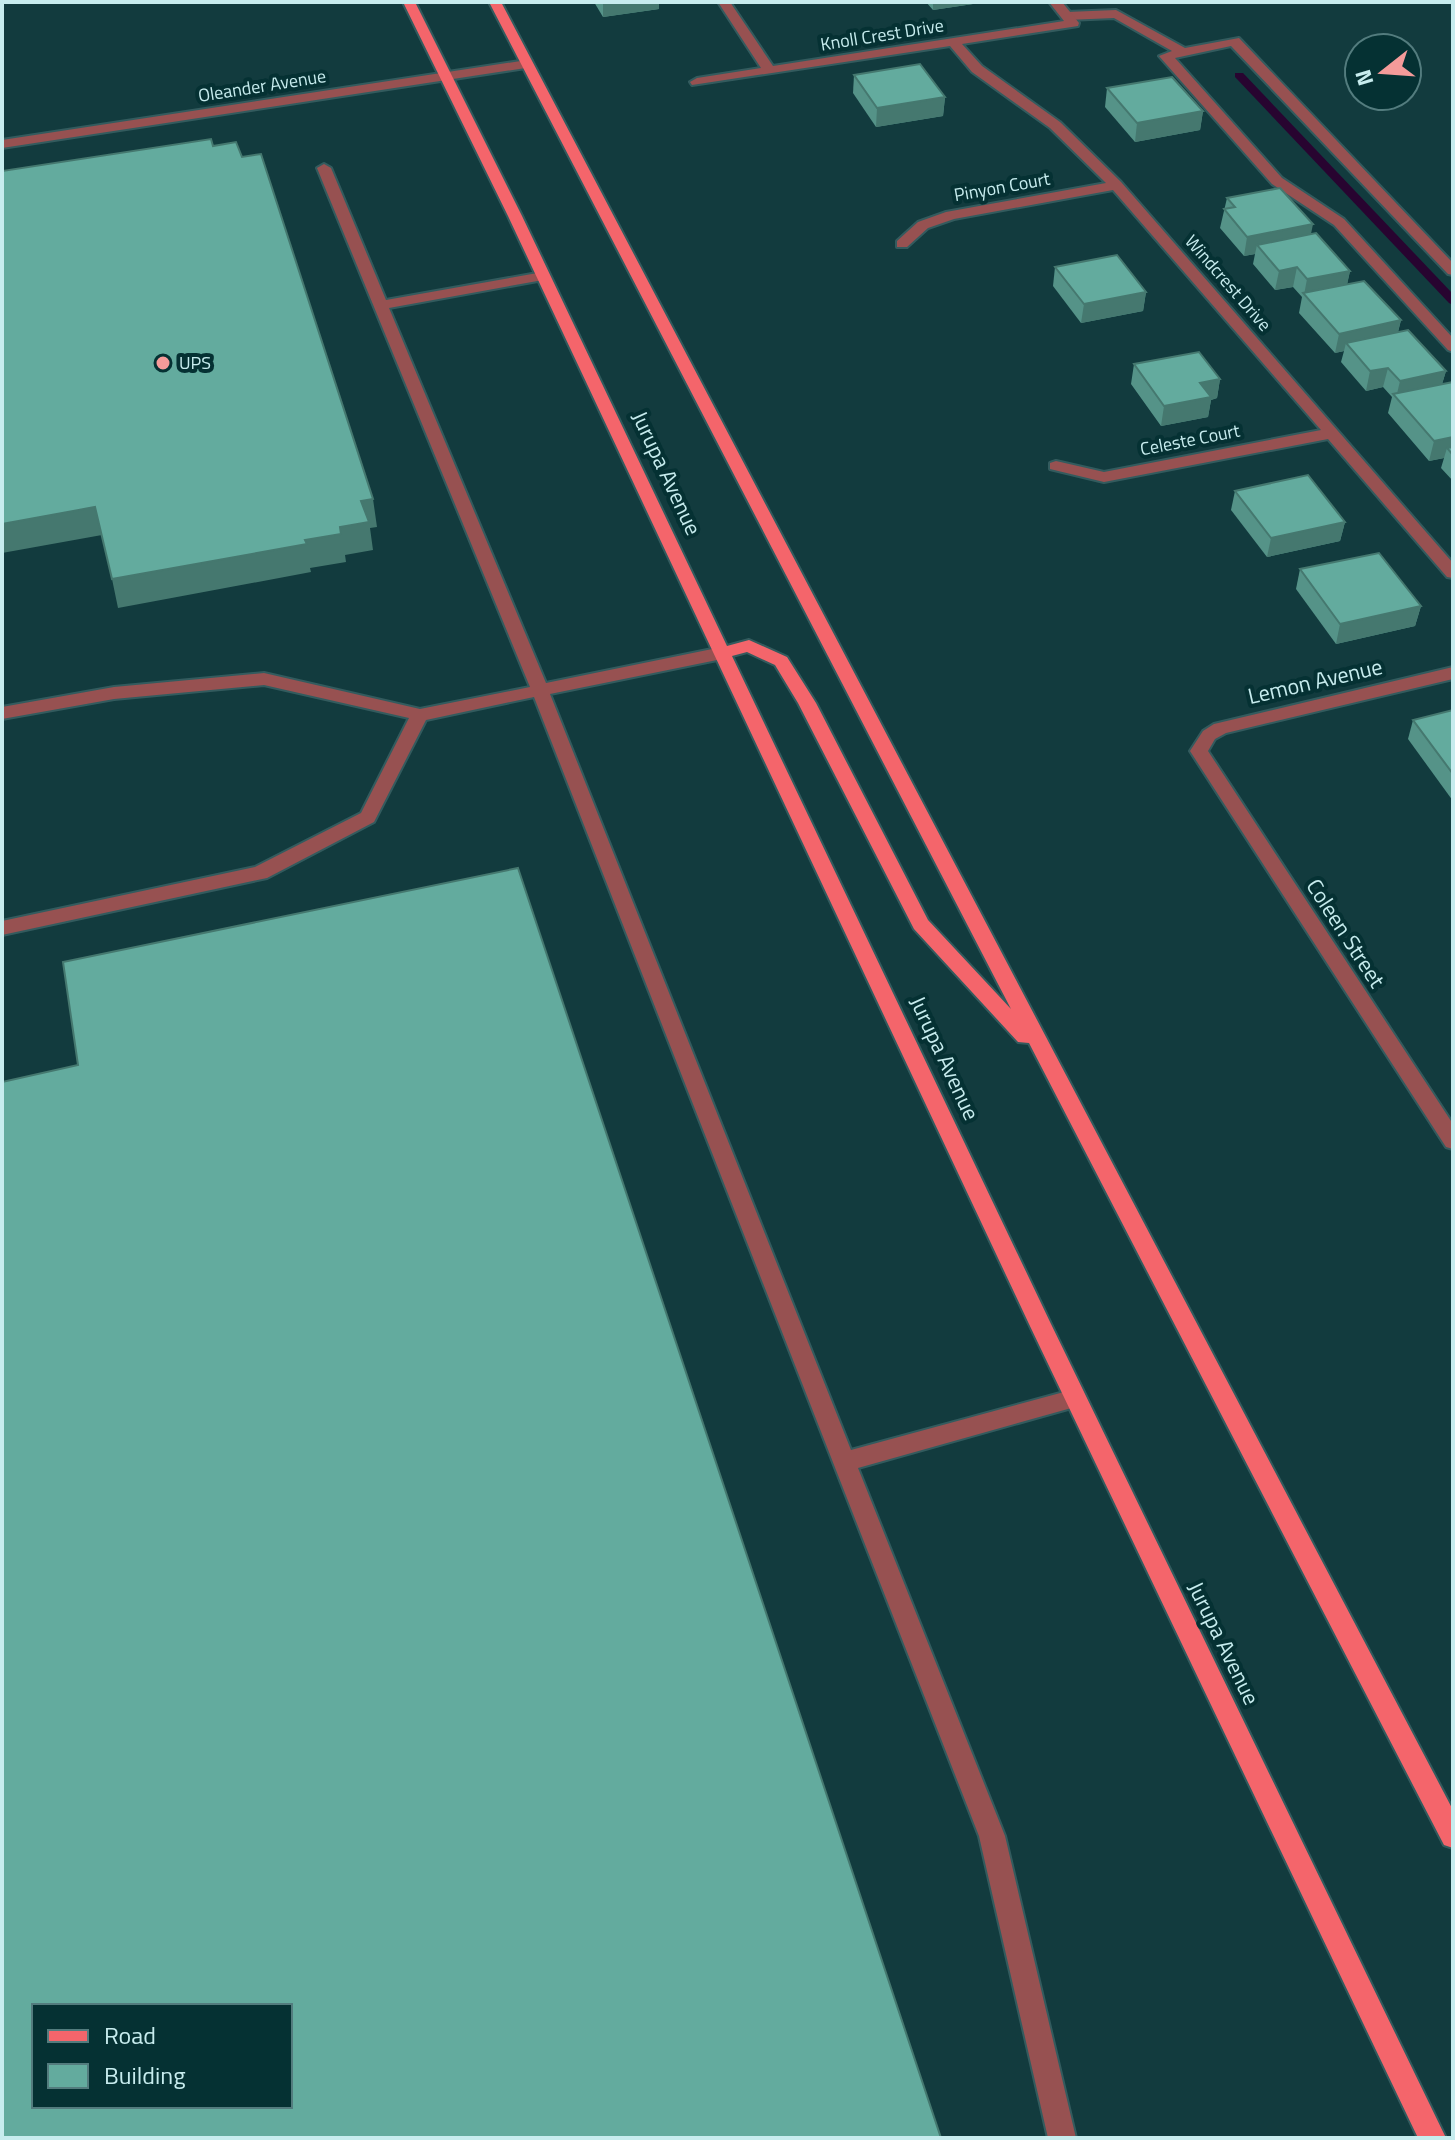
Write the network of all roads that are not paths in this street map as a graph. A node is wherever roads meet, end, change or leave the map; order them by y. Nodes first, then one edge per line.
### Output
1 (409, 2) edge
2 (495, 2) edge
3 (724, 2) edge
4 (1055, 2) edge
5 (1070, 20) junction
6 (953, 42) junction
7 (1183, 52) junction
8 (527, 64) junction
9 (769, 70) junction
10 (446, 77) junction
11 (697, 82) dead end
12 (2, 144) edge
13 (324, 168) dead end
14 (1116, 185) junction
15 (902, 244) dead end
16 (1453, 271) edge
17 (543, 276) junction
18 (381, 305) junction
19 (1453, 347) edge
20 (1332, 433) junction
21 (1056, 466) dead end
22 (1453, 573) edge
23 (722, 653) junction
24 (1453, 673) edge
25 (540, 690) junction
26 (2, 713) edge
27 (420, 715) junction
28 (1199, 751) joint
29 (2, 928) edge
30 (1044, 1057) junction
31 (1453, 1141) edge
32 (1075, 1398) junction
33 (844, 1462) junction
34 (1453, 1836) edge
35 (1062, 2138) edge
36 (1432, 2138) edge

1 - 10 main road, Jurupa Avenue
2 - 8 main road
3 - 9 street
4 - 5 street
5 - 6 street, Knoll Crest Drive
5 - 7 street, Knoll Crest Drive
6 - 9 street, Knoll Crest Drive
6 - 14 street, Windcrest Drive
7 - 16 street
7 - 19 street
8 - 10 street, Oleander Avenue
8 - 30 main road
9 - 11 street, Knoll Crest Drive
10 - 12 street, Oleander Avenue
10 - 17 main road, Jurupa Avenue
13 - 18 street
14 - 15 street, Pinyon Court
14 - 20 street, Windcrest Drive
17 - 18 street
17 - 23 main road, Jurupa Avenue
18 - 25 street
20 - 21 street, Celeste Court
20 - 22 street, Windcrest Drive
23 - 25 street
23 - 30 main road
23 - 32 main road, Jurupa Avenue
24 - 28 street, Lemon Avenue
25 - 27 street
25 - 33 street
26 - 27 street
27 - 29 street
28 - 31 street, Coleen Street
30 - 34 main road
32 - 33 street
32 - 36 main road, Jurupa Avenue
33 - 35 street

